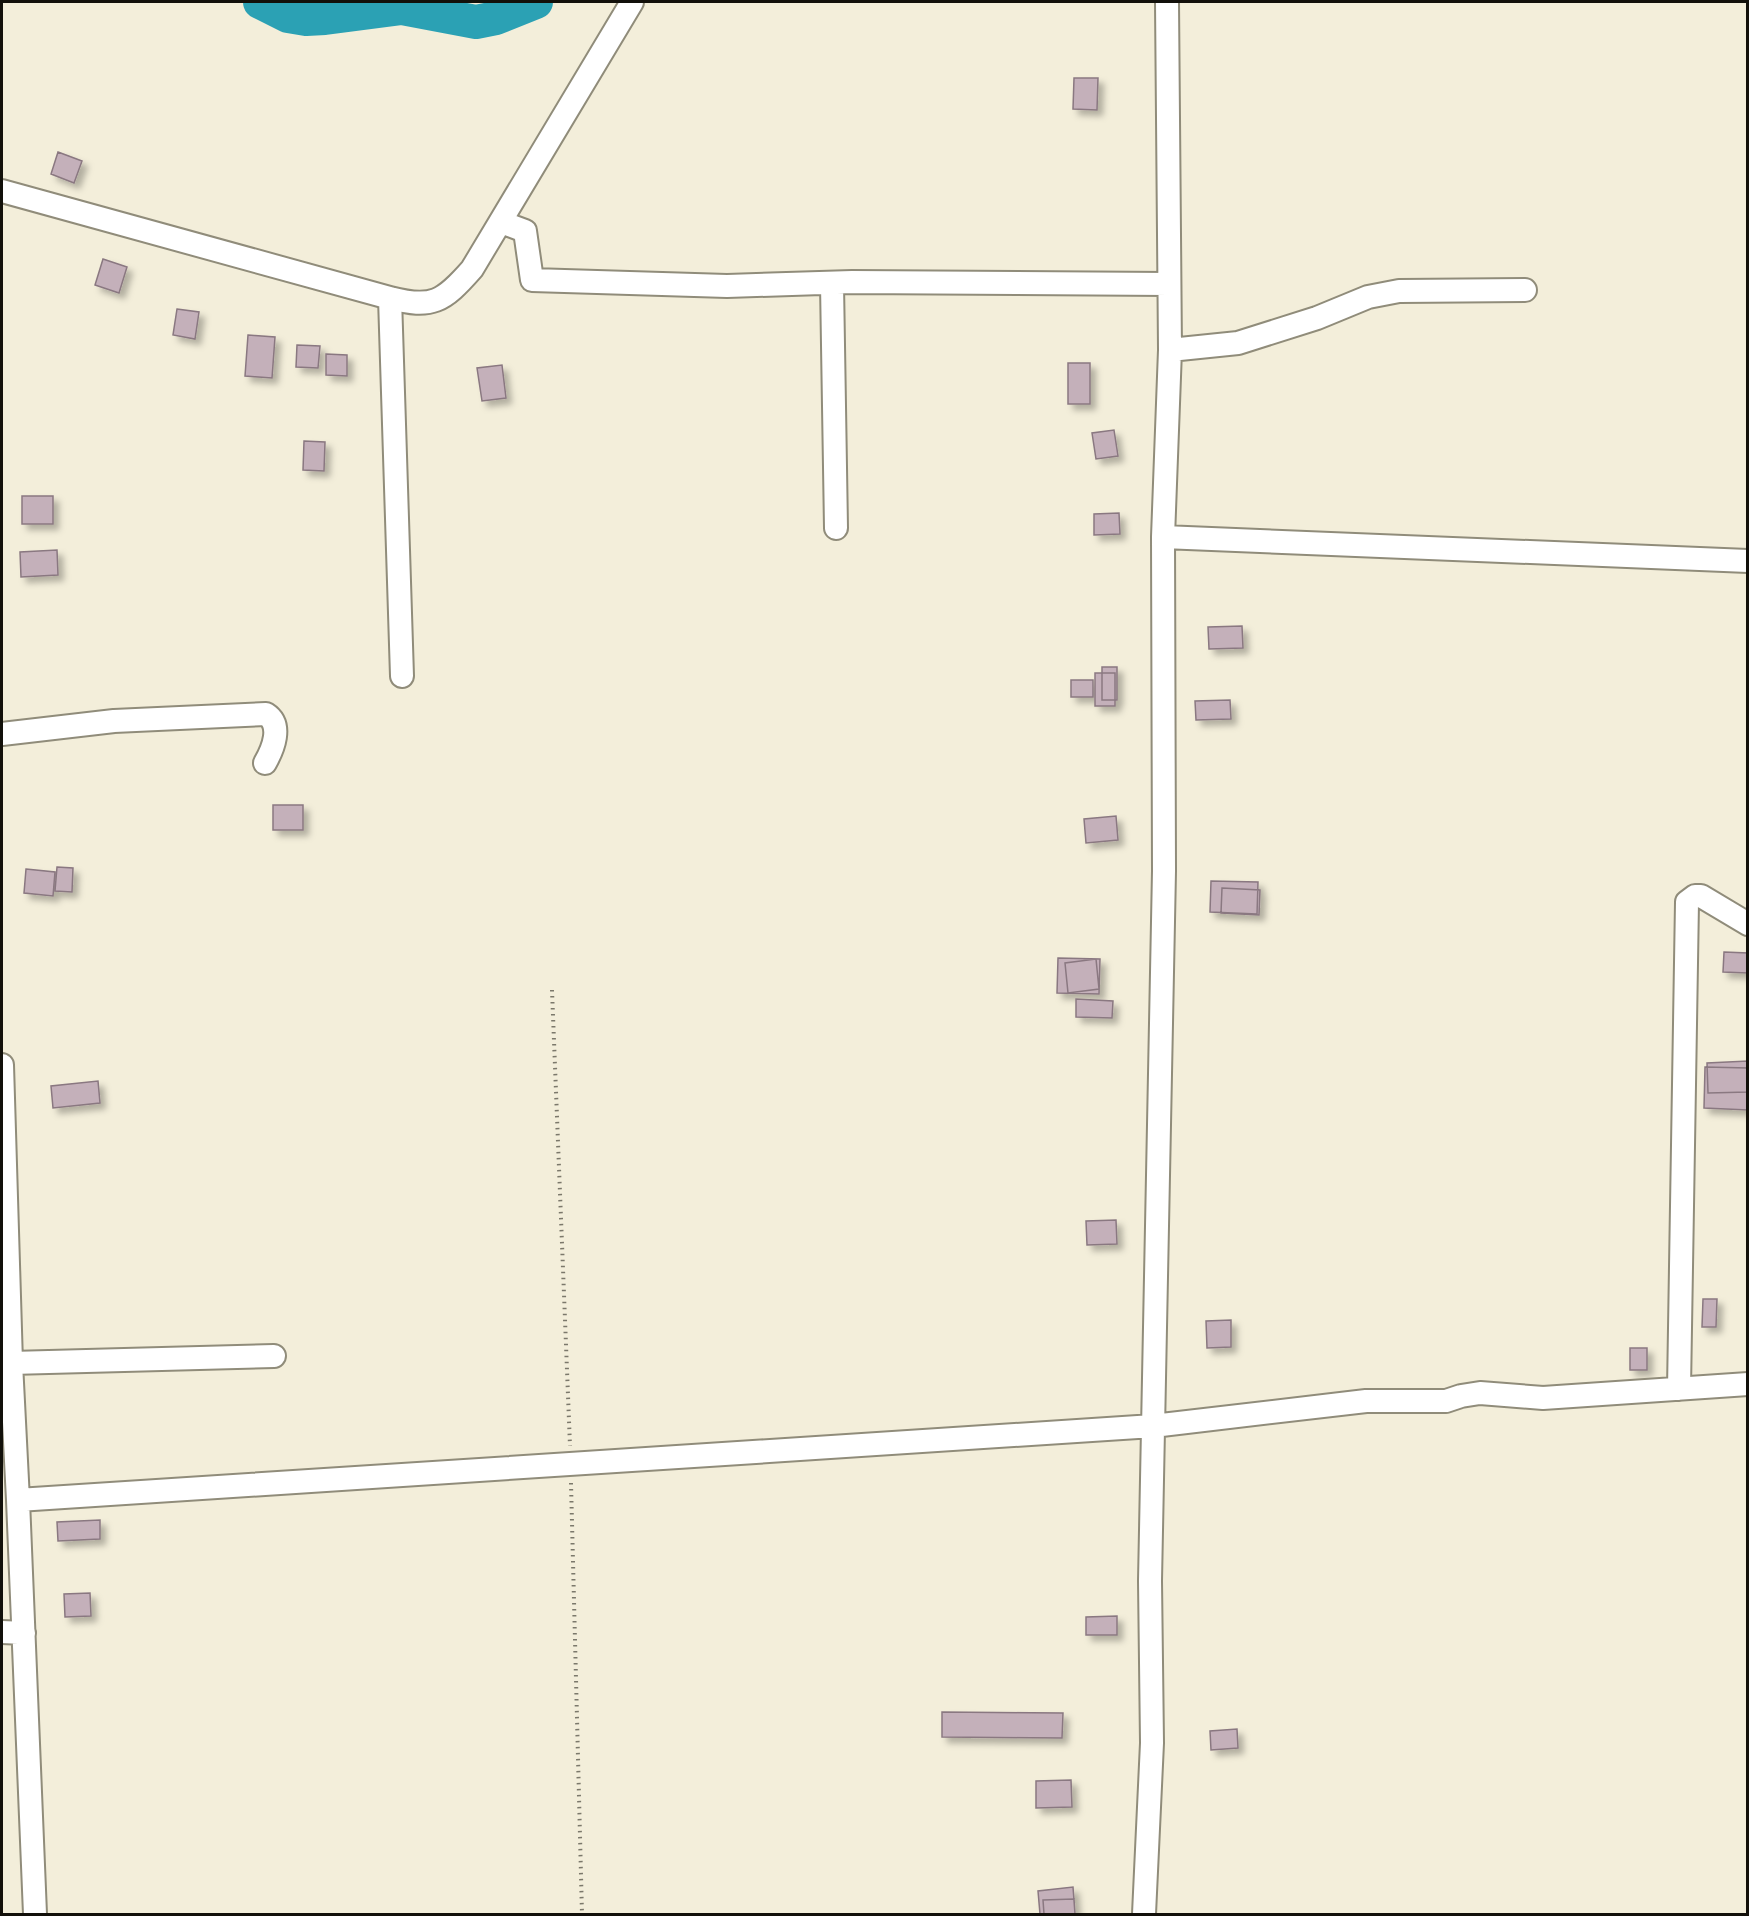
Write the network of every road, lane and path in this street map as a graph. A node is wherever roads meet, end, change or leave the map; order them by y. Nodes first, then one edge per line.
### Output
1 (632, 2) edge
2 (1167, 2) edge
3 (2, 191) edge
4 (501, 222) junction
5 (832, 284) junction
6 (1169, 284) junction
7 (1525, 290) dead end
8 (390, 298) junction
9 (1170, 350) junction
10 (836, 528) dead end
11 (1163, 537) junction
12 (1748, 561) edge
13 (402, 676) dead end
14 (2, 734) edge
15 (265, 763) dead end
16 (1748, 924) edge
17 (552, 990) dead end
18 (2, 1065) edge
19 (6, 1316) edge
20 (274, 1356) dead end
21 (11, 1363) junction
22 (1748, 1384) edge
23 (1679, 1389) junction
24 (1153, 1426) junction
25 (570, 1462) junction
26 (18, 1500) junction
27 (13, 1632) edge
28 (34, 1914) edge
29 (582, 1914) edge
30 (1144, 1914) edge

1 - 4 street
2 - 6 street
3 - 8 street
4 - 5 street
4 - 8 street
5 - 6 street
5 - 10 street
6 - 9 street
7 - 9 street
8 - 13 street
9 - 11 street
11 - 12 street
11 - 24 street
14 - 15 street
16 - 23 street
17 - 25 path
18 - 19 street
19 - 21 street
20 - 21 street
21 - 26 street
22 - 23 street
23 - 24 street
24 - 25 street
24 - 30 street
25 - 26 street
25 - 29 path
26 - 27 street
27 - 28 street

